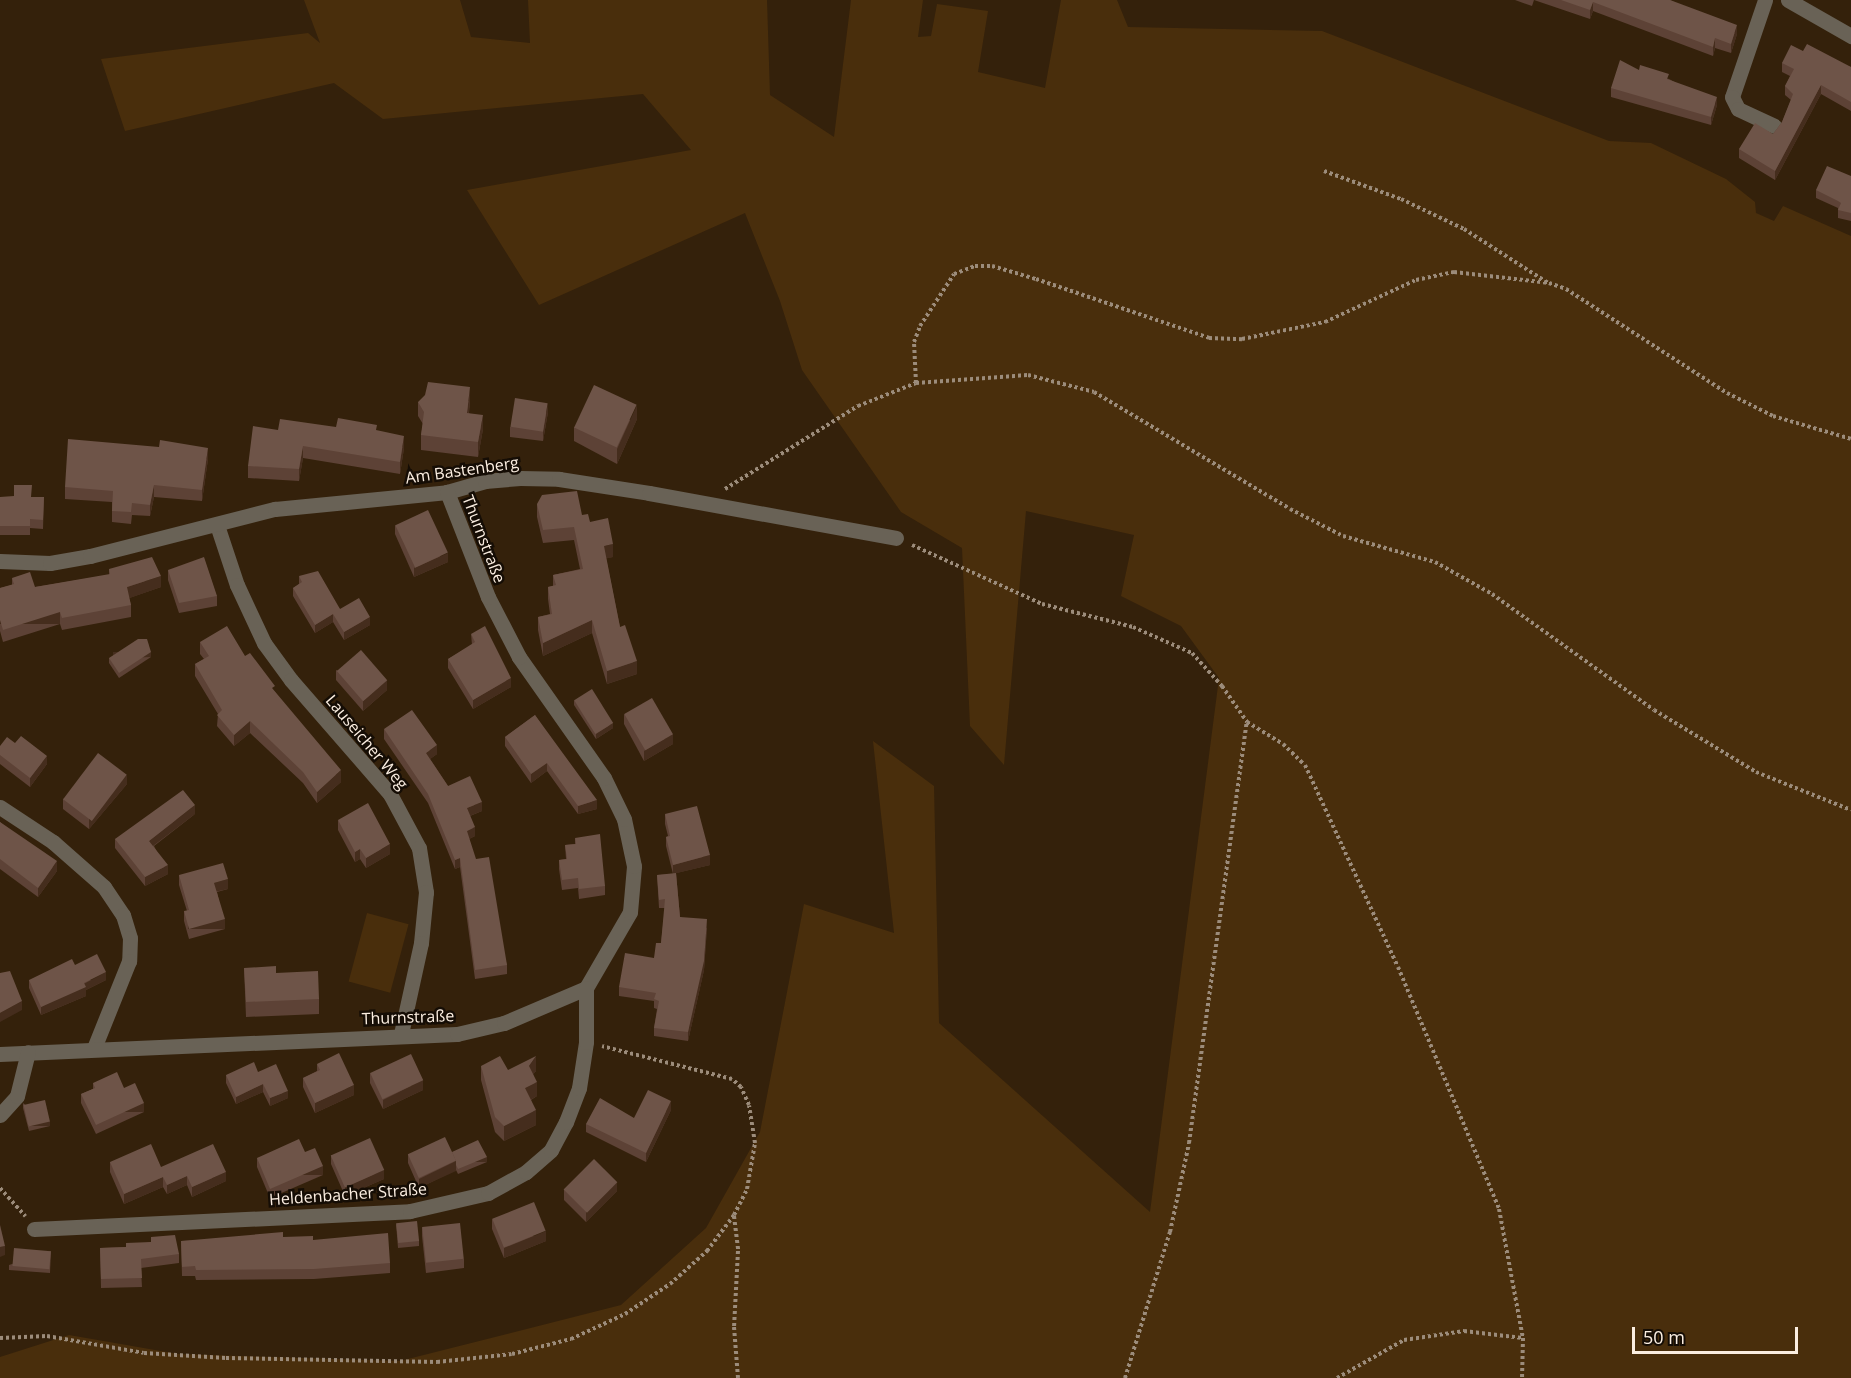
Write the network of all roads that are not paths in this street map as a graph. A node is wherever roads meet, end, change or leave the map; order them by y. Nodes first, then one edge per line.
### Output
1 (1765, 0) edge
2 (1788, 0) edge
3 (1851, 36) edge
4 (1774, 126) dead end
5 (447, 492) junction
6 (217, 525) junction
7 (896, 538) road end
8 (0, 561) edge
9 (0, 807) edge
10 (586, 988) junction
11 (401, 1034) junction
12 (94, 1048) junction
13 (28, 1052) junction
14 (0, 1054) edge
15 (0, 1115) edge
16 (34, 1228) dead end

1 - 4 street
2 - 3 street
5 - 6 street, Am Bastenberg
5 - 7 street, Am Bastenberg
5 - 10 street, Thurnstraße
6 - 8 street, Am Bastenberg
6 - 11 street, Lauseicher Weg
9 - 12 street
10 - 11 street, Thurnstraße
10 - 16 street, Heldenbacher Straße
11 - 12 street, Thurnstraße
12 - 13 street, Thurnstraße
13 - 14 street, Thurnstraße
13 - 15 street

